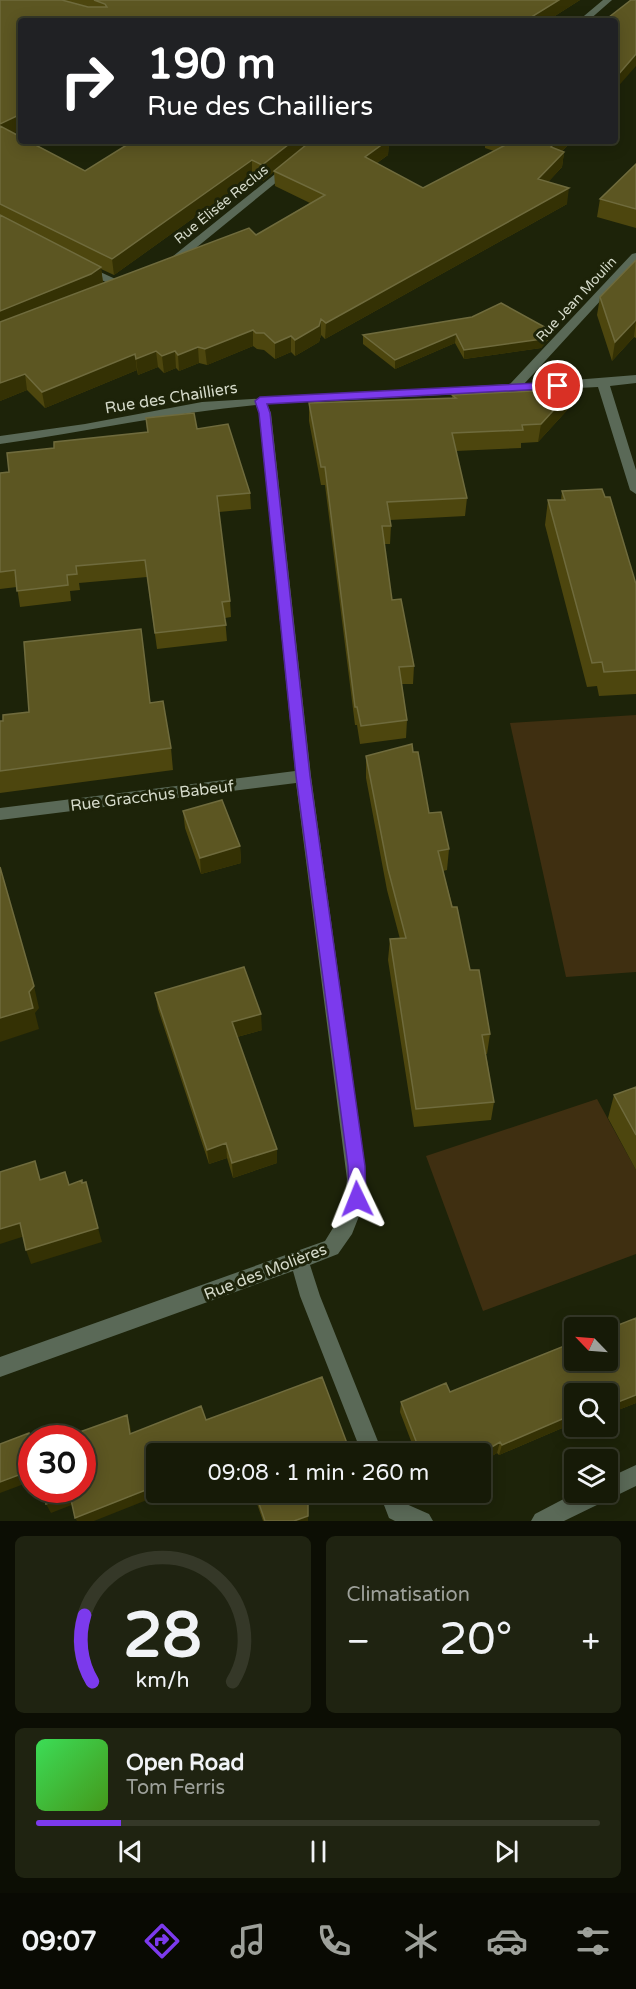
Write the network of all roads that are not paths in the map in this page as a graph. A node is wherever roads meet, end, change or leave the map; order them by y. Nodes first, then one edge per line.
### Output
1 (608, 0) edge
2 (586, 18) edge
3 (318, 144) edge
4 (636, 256) edge
5 (74, 262) edge
6 (160, 268) edge
7 (117, 285) edge
8 (636, 379) edge
9 (603, 383) junction
10 (513, 388) junction
11 (260, 401) junction
12 (0, 440) edge
13 (636, 490) edge
14 (303, 776) junction
15 (0, 814) edge
16 (299, 1259) junction
17 (0, 1367) edge
18 (369, 1443) edge
19 (636, 1475) edge
20 (618, 1484) edge
21 (393, 1503) edge
22 (578, 1503) edge
23 (422, 1521) edge
24 (542, 1521) edge

1 - 2 street
3 - 6 street, Rue Élisée Reclus
4 - 10 street, Rue Jean Moulin
5 - 7 street
8 - 9 street, Rue des Chailliers
9 - 10 street, Rue des Chailliers
9 - 13 street
10 - 11 street, Rue des Chailliers
11 - 12 street, Rue des Chailliers
11 - 14 street, Rue des Molières
14 - 15 street, Rue Gracchus Babeuf
14 - 16 street, Rue des Molières
16 - 17 street, Rue des Molières
16 - 18 street
19 - 20 street
21 - 23 street
22 - 24 street

